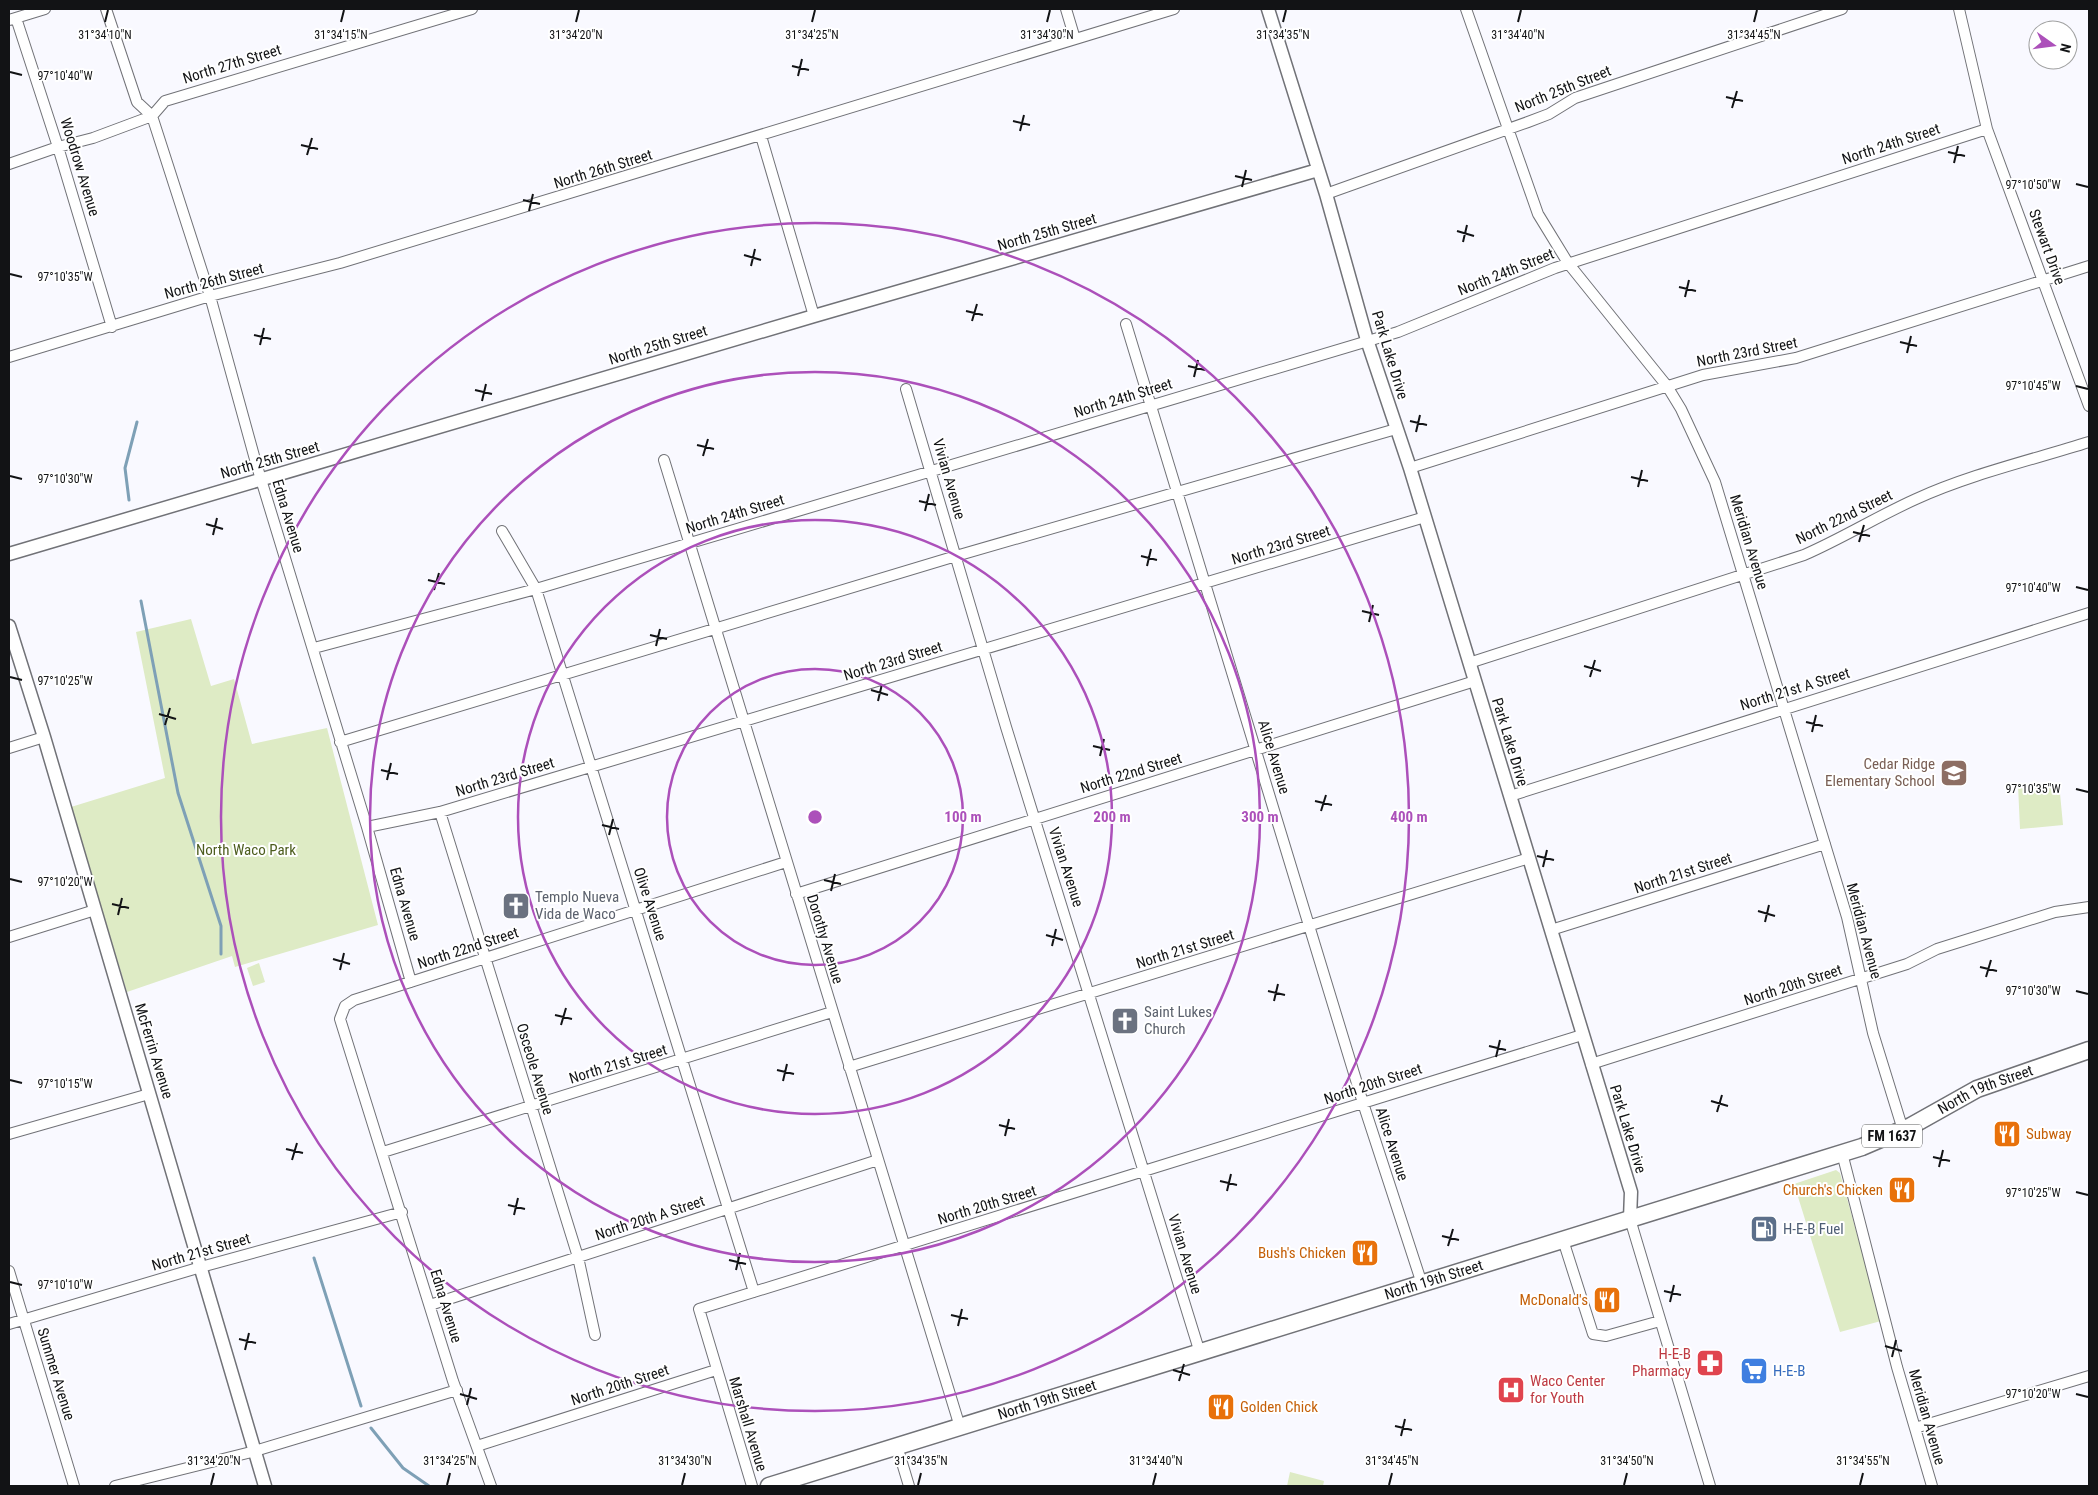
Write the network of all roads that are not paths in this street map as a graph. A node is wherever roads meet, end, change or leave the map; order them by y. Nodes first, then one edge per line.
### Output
1 (45, 9) edge
2 (106, 9) edge
3 (472, 9) edge
4 (1066, 9) edge
5 (1174, 9) edge
6 (1268, 9) edge
7 (1466, 9) edge
8 (1842, 9) edge
9 (1959, 9) edge
10 (12, 19) edge
11 (1075, 39) junction
12 (152, 116) junction
13 (1508, 128) junction
14 (1988, 129) junction
15 (760, 136) junction
16 (58, 147) junction
17 (9, 164) edge
18 (1318, 170) junction
19 (1326, 194) junction
20 (1568, 263) junction
21 (2089, 266) edge
22 (2043, 281) junction
23 (210, 296) junction
24 (814, 316) junction
25 (1126, 324) dead end
26 (112, 327) junction
27 (1367, 340) junction
28 (9, 357) edge
29 (1667, 386) junction
30 (906, 389) dead end
31 (1151, 406) junction
32 (2089, 406) edge
33 (1396, 429) junction
34 (2089, 442) edge
35 (664, 460) dead end
36 (1410, 468) junction
37 (931, 471) junction
38 (261, 479) junction
39 (1177, 491) junction
40 (1425, 517) junction
41 (502, 531) dead end
42 (690, 543) junction
43 (9, 554) edge
44 (956, 556) junction
45 (1744, 574) junction
46 (1206, 583) junction
47 (536, 589) junction
48 (2089, 613) edge
49 (9, 626) edge
50 (715, 628) junction
51 (314, 648) junction
52 (983, 650) junction
53 (1469, 662) junction
54 (562, 675) junction
55 (1475, 681) junction
56 (1784, 708) junction
57 (743, 721) junction
58 (44, 736) junction
59 (340, 742) junction
60 (9, 748) edge
61 (1256, 749) junction
62 (591, 767) junction
63 (1510, 796) junction
64 (440, 812) junction
65 (1035, 818) junction
66 (368, 827) junction
67 (1825, 844) junction
68 (1529, 858) junction
69 (786, 862) junction
70 (796, 894) junction
71 (2089, 907) edge
72 (95, 910) junction
73 (636, 910) junction
74 (1310, 926) junction
75 (1550, 930) junction
76 (9, 937) edge
77 (485, 958) junction
78 (1862, 978) junction
79 (412, 982) junction
80 (1090, 994) junction
81 (832, 1012) junction
82 (340, 1019) joint
83 (1582, 1035) junction
84 (2089, 1050) edge
85 (684, 1060) junction
86 (1591, 1064) junction
87 (849, 1067) junction
88 (150, 1094) junction
89 (1363, 1103) junction
90 (531, 1107) junction
91 (1903, 1130) junction
92 (9, 1134) edge
93 (384, 1152) junction
94 (1842, 1153) junction
95 (878, 1160) junction
96 (1144, 1172) junction
97 (730, 1208) junction
98 (402, 1212) junction
99 (1630, 1219) junction
100 (1563, 1240) junction
101 (905, 1246) junction
102 (578, 1256) junction
103 (201, 1267) junction
104 (9, 1271) edge
105 (1422, 1284) junction
106 (754, 1292) junction
107 (430, 1305) junction
108 (24, 1320) junction
109 (1660, 1321) junction
110 (9, 1324) edge
111 (595, 1336) dead end
112 (1200, 1353) junction
113 (716, 1370) junction
114 (2089, 1376) edge
115 (457, 1390) junction
116 (960, 1427) junction
117 (1915, 1428) junction
118 (477, 1446) junction
119 (897, 1446) junction
120 (255, 1451) junction
121 (74, 1486) edge
122 (114, 1486) edge
123 (265, 1486) edge
124 (491, 1486) edge
125 (752, 1486) edge
126 (769, 1486) edge
127 (909, 1486) edge
128 (1710, 1486) edge
129 (1932, 1486) edge

1 - 10 street
2 - 12 street, Edna Avenue
3 - 12 street, North 27th Street
4 - 11 street
5 - 11 street, North 26th Street
6 - 18 street, Park Lake Drive
7 - 13 street, Meridian Avenue
8 - 13 street, North 25th Street
9 - 14 street, Stewart Drive
10 - 16 street, Woodrow Avenue
11 - 15 street, North 26th Street
12 - 16 street, North 27th Street
12 - 23 street, Edna Avenue
13 - 19 street, North 25th Street
13 - 20 street, Meridian Avenue
14 - 20 street, North 24th Street
14 - 22 street, Stewart Drive
15 - 23 street, North 26th Street
15 - 24 street
16 - 17 street, North 27th Street
16 - 26 street, Woodrow Avenue
18 - 19 street, Park Lake Drive
18 - 24 street, North 25th Street
19 - 27 street, Park Lake Drive
20 - 27 street, North 24th Street
20 - 29 street, Meridian Avenue
21 - 22 street, North 23rd Street
22 - 29 street, North 23rd Street
22 - 32 street, Stewart Drive
23 - 26 street, North 26th Street
23 - 38 street, Edna Avenue
24 - 38 street, North 25th Street
25 - 31 street, Alice Avenue
26 - 28 street, North 26th Street
27 - 31 street, North 24th Street
27 - 33 street, Park Lake Drive
29 - 36 street, North 23rd Street
29 - 45 street, Meridian Avenue
30 - 37 street, Vivian Avenue
31 - 37 street, North 24th Street
31 - 39 street, Alice Avenue
33 - 36 street, Park Lake Drive
33 - 39 street
34 - 45 street, North 22nd Street
35 - 42 street, Dorothy Avenue
36 - 40 street, Park Lake Drive
37 - 42 street, North 24th Street
37 - 44 street, Vivian Avenue
38 - 43 street, North 25th Street
38 - 51 street, Edna Avenue
39 - 44 street
39 - 46 street, Alice Avenue
40 - 46 street, North 23rd Street
40 - 53 street, Park Lake Drive
41 - 47 street, Olive Avenue
42 - 47 street, North 24th Street
42 - 50 street, Dorothy Avenue
44 - 50 street
44 - 52 street, Vivian Avenue
45 - 53 street, North 22nd Street
45 - 56 street, Meridian Avenue
46 - 52 street, North 23rd Street
46 - 61 street, Alice Avenue
47 - 51 street, North 24th Street
47 - 54 street, Olive Avenue
48 - 56 street, North 21st A Street
49 - 58 street, McFerrin Avenue
50 - 54 street
50 - 57 street, Dorothy Avenue
51 - 59 street, Edna Avenue
52 - 57 street, North 23rd Street
52 - 65 street, Vivian Avenue
53 - 55 street, Park Lake Drive
54 - 59 street
54 - 62 street, Olive Avenue
55 - 61 street, North 22nd Street
55 - 63 street, Park Lake Drive
56 - 63 street, North 21st A Street
56 - 67 street, Meridian Avenue
57 - 62 street, North 23rd Street
57 - 69 street, Dorothy Avenue
58 - 60 street
58 - 72 street, McFerrin Avenue
59 - 66 street, Edna Avenue
61 - 65 street, North 22nd Street
61 - 74 street, Alice Avenue
62 - 64 street, North 23rd Street
62 - 73 street, Olive Avenue
63 - 68 street, Park Lake Drive
64 - 66 street, North 23rd Street
64 - 77 street, Osceole Avenue
65 - 70 street, North 22nd Street
65 - 80 street, Vivian Avenue
66 - 79 street, Edna Avenue
67 - 75 street, North 21st Street
67 - 78 street, Meridian Avenue
68 - 74 street, North 21st Street
68 - 75 street, Park Lake Drive
69 - 70 street, Dorothy Avenue
69 - 73 street, North 22nd Street
70 - 81 street, Dorothy Avenue
71 - 78 street, North 20th Street
72 - 76 street
72 - 88 street, McFerrin Avenue
73 - 77 street, North 22nd Street
73 - 85 street, Olive Avenue
74 - 80 street, North 21st Street
74 - 89 street, Alice Avenue
75 - 83 street, Park Lake Drive
77 - 79 street, North 22nd Street
77 - 90 street, Osceole Avenue
78 - 86 street, North 20th Street
78 - 91 street, Meridian Avenue
79 - 82 street, North 22nd Street
80 - 87 street, North 21st Street
80 - 96 street, Vivian Avenue
81 - 85 street, North 21st Street
81 - 87 street, Dorothy Avenue
82 - 93 street, Edna Avenue
83 - 86 street, Park Lake Drive
83 - 89 street, North 20th Street
84 - 91 main road, North 19th Street / FM 1637
85 - 90 street, North 21st Street
85 - 97 street, Olive Avenue
86 - 99 street, Park Lake Drive
87 - 95 street, Dorothy Avenue
88 - 92 street
88 - 103 street, McFerrin Avenue
89 - 96 street, North 20th Street
89 - 105 street, Alice Avenue
90 - 93 street, North 21st Street
90 - 102 street, Osceole Avenue
91 - 94 main road, North 19th Street / FM 1637
93 - 98 street, Edna Avenue
94 - 99 main road, North 19th Street / FM 1637
94 - 117 street, Meridian Avenue
95 - 97 street, North 20th A Street
95 - 101 street, Dorothy Avenue
96 - 101 street, North 20th Street
96 - 112 street, Vivian Avenue
97 - 102 street, North 20th A Street
97 - 106 street, Olive Avenue
98 - 103 street, North 21st Street
98 - 107 street, Edna Avenue
99 - 100 main road, North 19th Street / FM 1637
99 - 109 street, Park Lake Drive
100 - 105 main road, North 19th Street / FM 1637
100 - 109 street
101 - 106 street, North 20th Street
101 - 116 street, Dorothy Avenue
102 - 107 street, North 20th A Street
102 - 111 street, Osceole Avenue
103 - 108 street, North 21st Street
103 - 120 street, McFerrin Avenue
104 - 108 street, Summer Avenue
105 - 112 main road, North 19th Street / FM 1637
106 - 113 street, North 20th Street
107 - 115 street, Edna Avenue
108 - 110 street, North 21st Street
108 - 121 street, Summer Avenue
109 - 128 street, Park Lake Drive
112 - 116 main road, North 19th Street / FM 1637
113 - 118 street, North 20th Street
113 - 125 street, Marshall Avenue
114 - 117 street
115 - 118 street, Edna Avenue
115 - 120 street
116 - 119 main road, North 19th Street / FM 1637
117 - 129 street, Meridian Avenue
118 - 124 street, Edna Avenue
119 - 126 main road, North 19th Street / FM 1637
119 - 127 street
120 - 122 street
120 - 123 street, McFerrin Avenue

